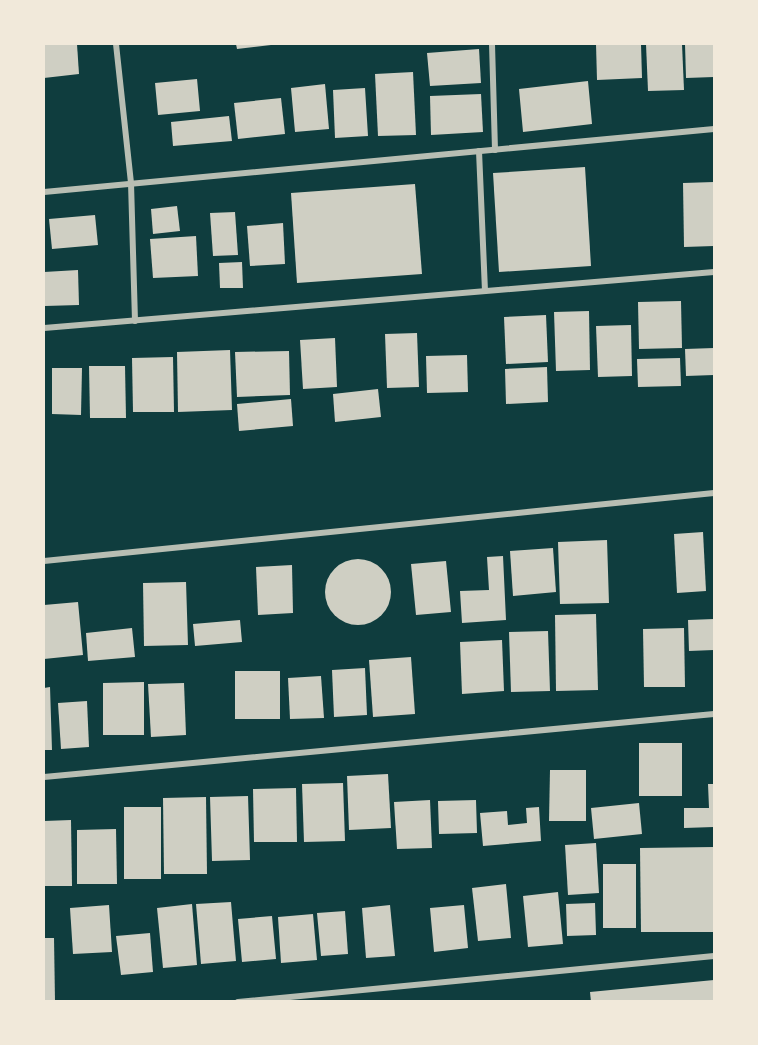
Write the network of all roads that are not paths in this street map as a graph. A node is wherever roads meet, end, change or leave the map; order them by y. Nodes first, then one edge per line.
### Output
1 (116, 44) edge
2 (492, 44) edge
3 (714, 129) edge
4 (495, 150) junction
5 (479, 151) junction
6 (130, 183) junction
7 (44, 192) edge
8 (714, 272) edge
9 (485, 291) junction
10 (135, 321) junction
11 (44, 328) edge
12 (714, 493) edge
13 (44, 561) edge
14 (714, 714) edge
15 (44, 777) edge
16 (714, 956) edge
17 (238, 1002) edge

1 - 6 street
2 - 4 street
3 - 4 street
4 - 5 street
5 - 6 street
5 - 9 street
6 - 7 street
6 - 10 street
8 - 9 street
9 - 10 street
10 - 11 street
12 - 13 street
14 - 15 street
16 - 17 street

